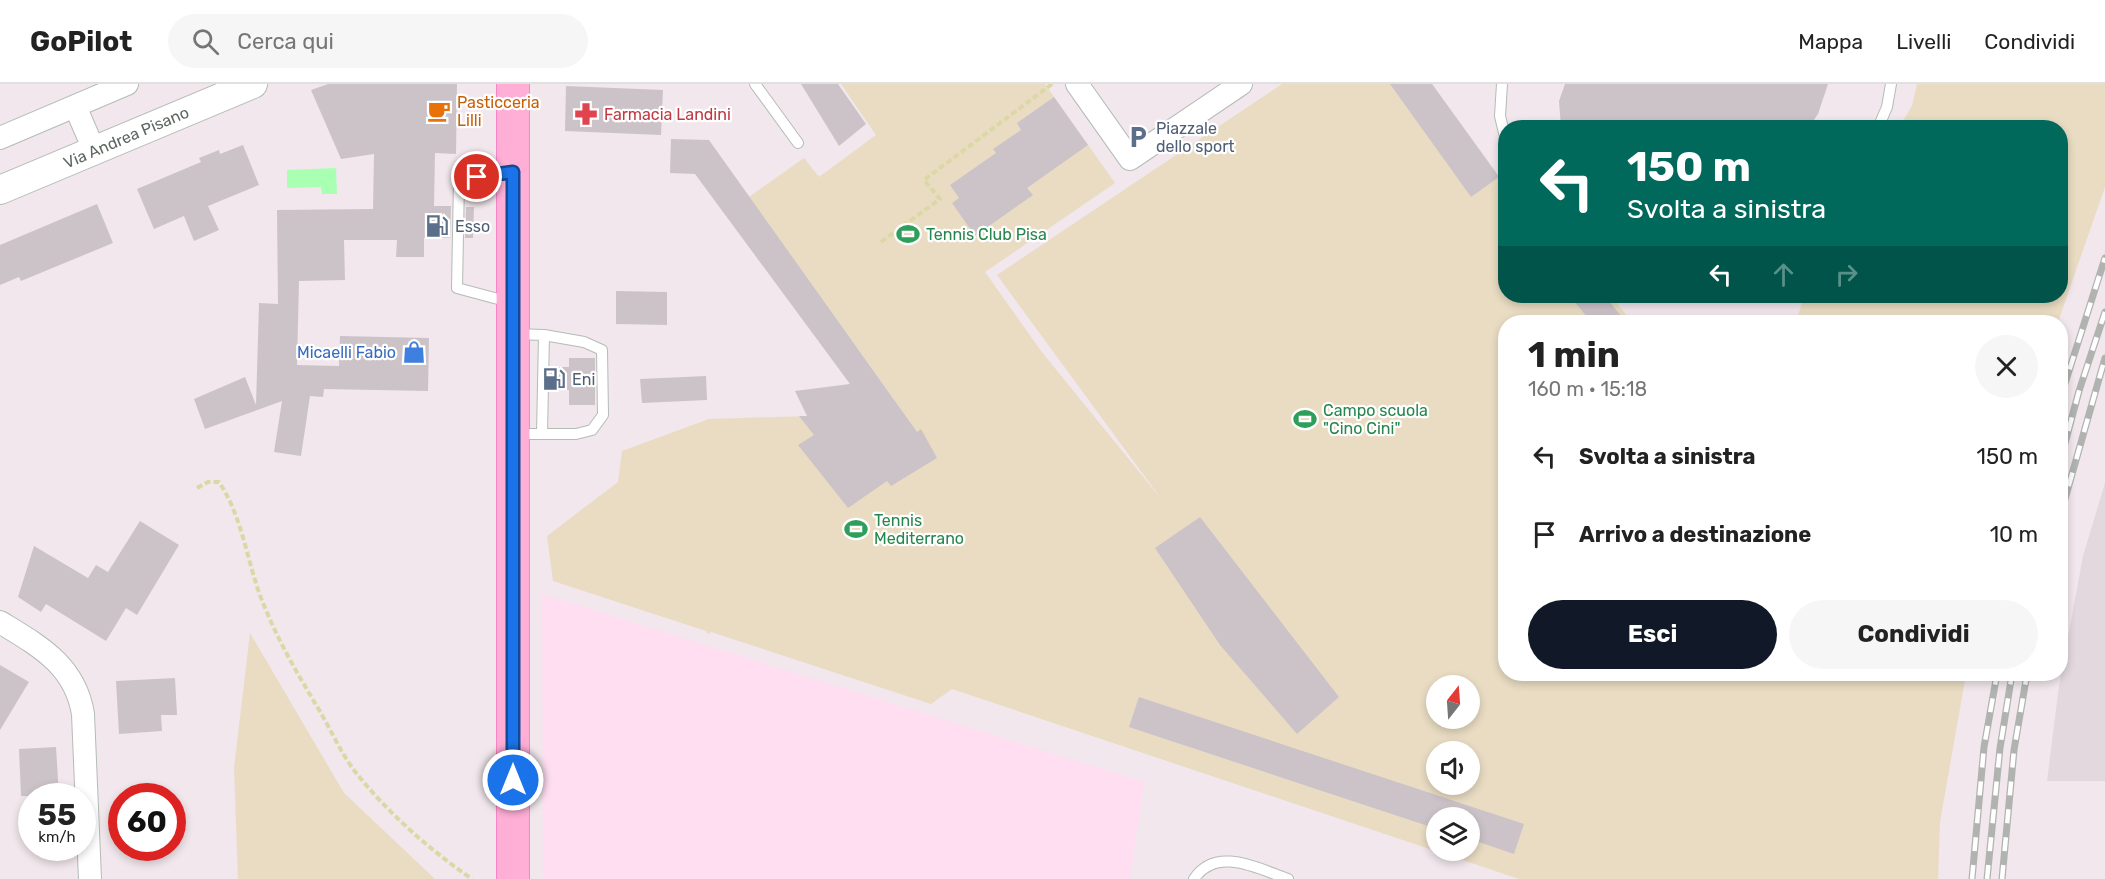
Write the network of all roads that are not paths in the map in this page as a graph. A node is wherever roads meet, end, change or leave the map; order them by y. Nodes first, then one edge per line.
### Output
1 (127, 84) edge
2 (253, 84) edge
3 (513, 84) edge
4 (755, 84) edge
5 (1077, 84) edge
6 (1241, 84) edge
7 (1502, 84) edge
8 (1891, 84) edge
9 (75, 106) junction
10 (1501, 120) edge
11 (1881, 120) edge
12 (0, 138) edge
13 (798, 143) dead end
14 (94, 150) junction
15 (513, 172) junction
16 (0, 190) edge
17 (523, 324) junction
18 (528, 434) junction
19 (0, 622) edge
20 (90, 879) edge
21 (513, 879) edge
22 (1194, 879) edge
23 (1288, 879) edge

1 - 9 street
2 - 14 street, Via Andrea Pisano
3 - 15 main road
4 - 13 lane
5 - 6 street
7 - 10 lane
8 - 11 lane
9 - 12 street
9 - 14 street
14 - 16 street, Via Andrea Pisano
15 - 17 main road
15 - 17 lane
17 - 18 main road
17 - 18 lane
18 - 21 main road
19 - 20 street
22 - 23 lane

